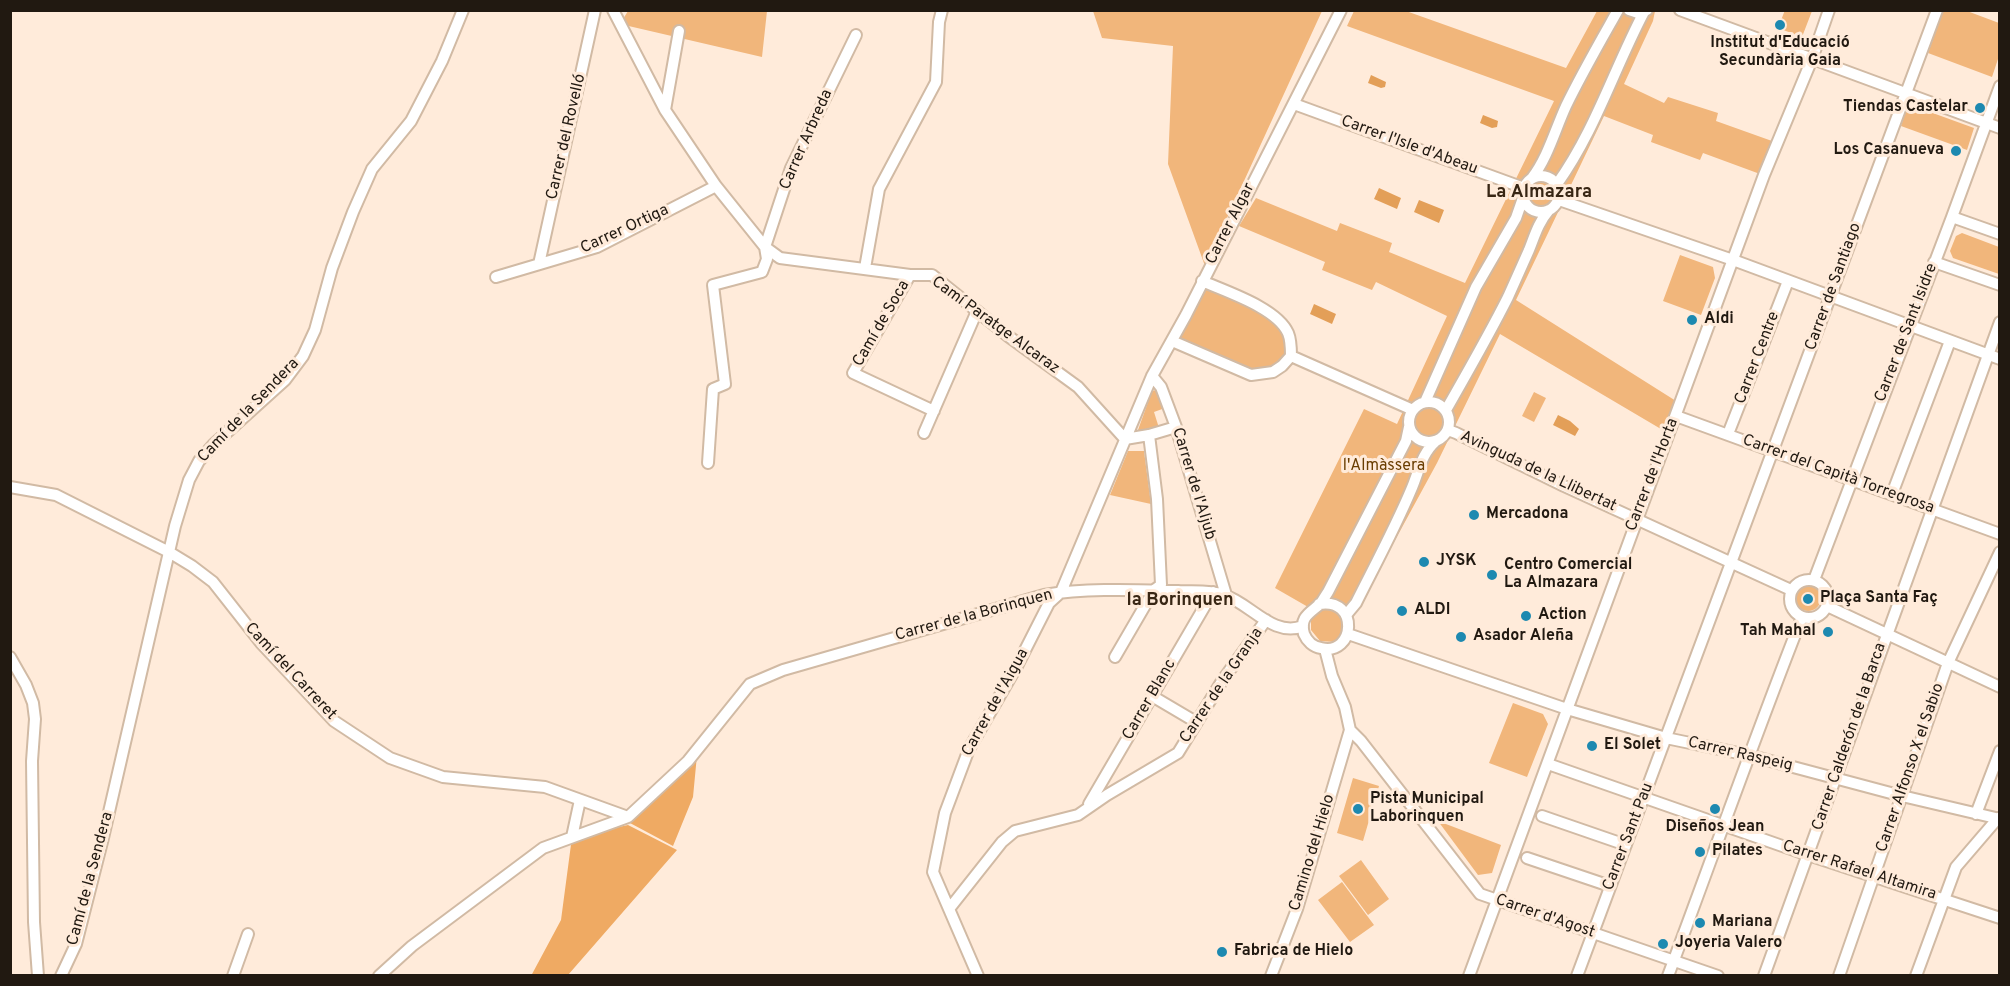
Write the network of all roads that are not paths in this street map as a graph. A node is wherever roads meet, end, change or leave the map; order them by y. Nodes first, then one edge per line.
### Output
1 (463, 10) edge
2 (595, 10) edge
3 (613, 10) edge
4 (942, 10) edge
5 (1341, 10) edge
6 (1618, 10) edge
7 (1629, 10) edge
8 (1680, 10) edge
9 (1829, 10) edge
10 (1937, 10) edge
11 (1645, 11) edge
12 (679, 31) dead end
13 (856, 35) dead end
14 (1812, 59) junction
15 (2000, 86) edge
16 (1905, 94) junction
17 (1294, 104) junction
18 (665, 110) junction
19 (1986, 123) junction
20 (2000, 128) edge
21 (1532, 178) junction
22 (1557, 184) junction
23 (716, 186) junction
24 (1524, 193) junction
25 (1558, 200) junction
26 (1550, 210) junction
27 (1952, 217) junction
28 (2000, 234) edge
29 (765, 247) junction
30 (1732, 260) junction
31 (1934, 262) junction
32 (539, 264) junction
33 (865, 268) junction
34 (910, 275) junction
35 (496, 277) dead end
36 (1202, 281) junction
37 (1788, 281) junction
38 (2000, 285) edge
39 (1830, 297) junction
40 (977, 311) junction
41 (2000, 322) edge
42 (1909, 326) junction
43 (1172, 341) junction
44 (1950, 341) junction
45 (1988, 355) junction
46 (1291, 356) junction
47 (2000, 359) edge
48 (1152, 376) junction
49 (1425, 402) junction
50 (1413, 410) junction
51 (1446, 410) junction
52 (934, 411) junction
53 (1676, 416) junction
54 (1410, 427) junction
55 (1176, 428) junction
56 (1448, 430) junction
57 (924, 433) dead end
58 (1728, 434) junction
59 (1149, 435) junction
60 (1125, 439) junction
61 (1436, 441) junction
62 (1772, 451) junction
63 (708, 463) dead end
64 (1852, 480) junction
65 (10, 487) edge
66 (1892, 494) junction
67 (1932, 509) junction
68 (1637, 519) junction
69 (2000, 534) edge
70 (169, 552) junction
71 (2000, 552) edge
72 (1732, 564) junction
73 (1814, 580) junction
74 (1791, 590) junction
75 (1154, 591) junction
76 (1061, 592) junction
77 (1213, 592) junction
78 (1226, 595) junction
79 (1319, 604) junction
80 (1827, 606) junction
81 (1346, 615) junction
82 (1802, 617) junction
83 (1266, 620) junction
84 (1303, 626) junction
85 (1348, 634) junction
86 (1886, 634) junction
87 (1325, 649) junction
88 (10, 657) edge
89 (1115, 657) dead end
90 (1948, 663) junction
91 (2000, 687) edge
92 (1152, 696) junction
93 (1567, 709) junction
94 (1196, 722) junction
95 (1350, 730) junction
96 (1666, 738) junction
97 (2000, 751) edge
98 (1748, 755) junction
99 (1548, 764) junction
100 (1836, 779) junction
101 (1902, 796) junction
102 (1644, 798) junction
103 (580, 800) junction
104 (1087, 808) junction
105 (1976, 814) junction
106 (1542, 816) dead end
107 (628, 817) junction
108 (1999, 819) edge
109 (1725, 825) junction
110 (572, 837) junction
111 (1626, 845) junction
112 (1808, 855) junction
113 (1527, 858) dead end
114 (1873, 876) junction
115 (1610, 886) junction
116 (1944, 899) junction
117 (1497, 900) junction
118 (949, 909) junction
119 (2000, 918) edge
120 (248, 934) dead end
121 (1592, 934) junction
122 (1674, 960) junction
123 (38, 975) edge
124 (61, 975) edge
125 (233, 975) edge
126 (379, 975) edge
127 (978, 975) edge
128 (1271, 975) edge
129 (1469, 975) edge
130 (1577, 975) edge
131 (1668, 975) edge
132 (1718, 975) edge
133 (1764, 975) edge
134 (1839, 975) edge
135 (1916, 975) edge

1 - 70 street, Camí de la Sendera
2 - 32 street, Carrer del Rovelló
3 - 18 street, Camí Paratge Alcaraz
4 - 33 street
5 - 17 street, Carrer Algar
6 - 21 street
7 - 11 street
8 - 14 street
9 - 14 street, Carrer de l'Horta
10 - 16 street, Carrer de Santiago
11 - 22 street
12 - 18 street
13 - 29 street, Carrer Arbreda
14 - 16 street
14 - 30 street, Carrer de l'Horta
15 - 19 street, Carrer de Sant Isidre
16 - 19 street
16 - 39 street, Carrer de Santiago
17 - 24 street, Carrer l'Isle d'Abeau
17 - 36 street, Carrer Algar
18 - 23 street, Camí Paratge Alcaraz
19 - 20 street
19 - 27 street, Carrer de Sant Isidre
21 - 22 street
21 - 24 street
22 - 25 street
23 - 29 street, Camí Paratge Alcaraz
23 - 32 street, Carrer Ortiga
24 - 26 street
24 - 49 street
25 - 26 street
25 - 30 street
26 - 51 street
27 - 28 street
27 - 31 street, Carrer de Sant Isidre
29 - 33 street, Camí Paratge Alcaraz
29 - 63 street, Carrer Arbreda
30 - 37 street
30 - 53 street, Carrer de l'Horta
31 - 38 street
31 - 42 street, Carrer de Sant Isidre
32 - 35 street, Carrer Ortiga
33 - 34 street, Camí Paratge Alcaraz
34 - 40 street, Camí Paratge Alcaraz
34 - 52 street, Camí de Soca
36 - 43 street, Carrer Algar
36 - 46 street
37 - 39 street
37 - 58 street, Carrer Centre
39 - 42 street
39 - 62 street, Carrer de Santiago
40 - 52 street
40 - 60 street, Camí Paratge Alcaraz
41 - 45 street, Carrer Calderón de la Barca
42 - 44 street
42 - 64 street, Carrer de Sant Isidre
43 - 46 street
43 - 48 street, Carrer Algar
44 - 45 street
44 - 66 street
45 - 47 street
45 - 67 street, Carrer Calderón de la Barca
46 - 50 street
48 - 55 street, Carrer de l'Aljub
48 - 60 street, Carrer Algar
49 - 50 street
49 - 51 street
50 - 54 street
51 - 56 street
52 - 57 street
53 - 58 street, Carrer del Capità Torregrosa
53 - 68 street, Carrer de l'Horta
54 - 61 street
54 - 79 street
55 - 59 street
55 - 78 street, Carrer de l'Aljub
56 - 61 street
56 - 68 street, Avinguda de la Llibertat
58 - 62 street, Carrer del Capità Torregrosa
59 - 60 street
59 - 75 street
60 - 76 street, Carrer de l'Aigua
61 - 81 street
62 - 64 street, Carrer del Capità Torregrosa
62 - 72 street, Carrer de Santiago
64 - 66 street, Carrer del Capità Torregrosa
64 - 73 street, Carrer de Sant Isidre
65 - 70 street, Camí del Carreret
66 - 67 street, Carrer del Capità Torregrosa
67 - 69 street, Carrer del Capità Torregrosa
67 - 86 street, Carrer Calderón de la Barca
68 - 72 street, Avinguda de la Llibertat
68 - 93 street, Carrer de l'Horta
70 - 103 street, Camí del Carreret
70 - 124 street, Camí de la Sendera
71 - 90 street, Carrer Alfonso X el Sabio
72 - 74 street, Avinguda de la Llibertat
72 - 96 street, Carrer Sant Pau
73 - 74 street
73 - 80 street
74 - 82 street
75 - 76 street, Carrer de la Borinquen
75 - 77 street, Carrer de la Borinquen
75 - 89 street
76 - 107 street, Carrer de la Borinquen
76 - 118 street, Carrer de l'Aigua
77 - 78 street, Carrer de la Borinquen
77 - 92 street, Carrer Blanc
78 - 83 street, Carrer de la Borinquen
79 - 81 street
79 - 84 street
80 - 82 street
80 - 86 street
81 - 85 street
82 - 98 street
83 - 84 street, Carrer de la Borinquen
83 - 94 street, Carrer de la Granja
84 - 87 street
85 - 87 street
85 - 93 street, Carrer Raspeig
86 - 90 street
86 - 100 street, Carrer Calderón de la Barca
87 - 95 street, Carrer d'Agost
88 - 123 street
90 - 91 street
90 - 101 street, Carrer Alfonso X el Sabio
92 - 94 street
92 - 104 street, Carrer Blanc
93 - 96 street, Carrer Raspeig
93 - 99 street, Carrer de l'Horta
94 - 104 street, Carrer de la Granja
95 - 117 street, Carrer d'Agost
95 - 128 street, Camino del Hielo
96 - 98 street, Carrer Raspeig
96 - 102 street, Carrer Sant Pau
97 - 105 street
98 - 100 street, Carrer Raspeig
98 - 109 street
99 - 102 street, Carrer Rafael Altamira
99 - 117 street, Carrer de l'Horta
100 - 101 street, Carrer Raspeig
100 - 112 street, Carrer Calderón de la Barca
101 - 105 street, Carrer Raspeig
101 - 114 street, Carrer Alfonso X el Sabio
102 - 109 street, Carrer Rafael Altamira
102 - 111 street, Carrer Sant Pau
103 - 107 street, Camí del Carreret
103 - 110 street
104 - 118 street, Carrer de la Granja
105 - 108 street, Carrer Raspeig
106 - 111 street
107 - 110 street
108 - 116 street
109 - 112 street, Carrer Rafael Altamira
109 - 122 street
110 - 126 street
111 - 115 street, Carrer Sant Pau
112 - 114 street, Carrer Rafael Altamira
112 - 133 street, Carrer Calderón de la Barca
113 - 115 street
114 - 116 street, Carrer Rafael Altamira
114 - 134 street, Carrer Alfonso X el Sabio
115 - 121 street, Carrer Sant Pau
116 - 119 street, Carrer Rafael Altamira
116 - 135 street
117 - 121 street, Carrer d'Agost
117 - 129 street, Carrer de l'Horta
118 - 127 street, Carrer de l'Aigua
120 - 125 street
121 - 122 street, Carrer d'Agost
121 - 130 street, Carrer Sant Pau
122 - 131 street
122 - 132 street, Carrer d'Agost

